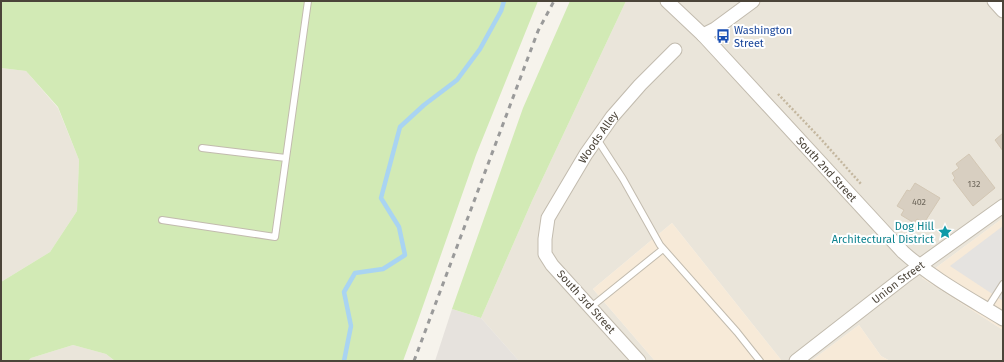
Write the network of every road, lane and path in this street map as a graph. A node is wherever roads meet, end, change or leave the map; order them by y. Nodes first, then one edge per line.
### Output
1 (308, 1) edge
2 (667, 1) edge
3 (753, 1) edge
4 (994, 1) edge
5 (1003, 11) edge
6 (703, 35) junction
7 (675, 50) dead end
8 (777, 93) dead end
9 (597, 139) junction
10 (202, 148) dead end
11 (286, 158) junction
12 (861, 184) dead end
13 (1003, 206) edge
14 (162, 220) dead end
15 (545, 239) joint
16 (663, 249) junction
17 (920, 267) junction
18 (1003, 284) edge
19 (590, 307) junction
20 (987, 309) junction
21 (1003, 319) edge
22 (639, 361) edge
23 (760, 361) edge
24 (796, 361) edge

1 - 11 lane
2 - 6 street, South 2nd Street
3 - 6 street
4 - 5 street
6 - 17 street, South 2nd Street
7 - 9 street, Woods Alley
8 - 12 path
9 - 15 street, Woods Alley
9 - 16 lane
10 - 11 lane
11 - 14 lane
13 - 17 street, Union Street
15 - 19 street, South 3rd Street
16 - 19 lane
16 - 23 lane
17 - 20 street, South 2nd Street
17 - 24 street, Union Street
18 - 20 lane
19 - 22 street, South 3rd Street
20 - 21 street, South 2nd Street

